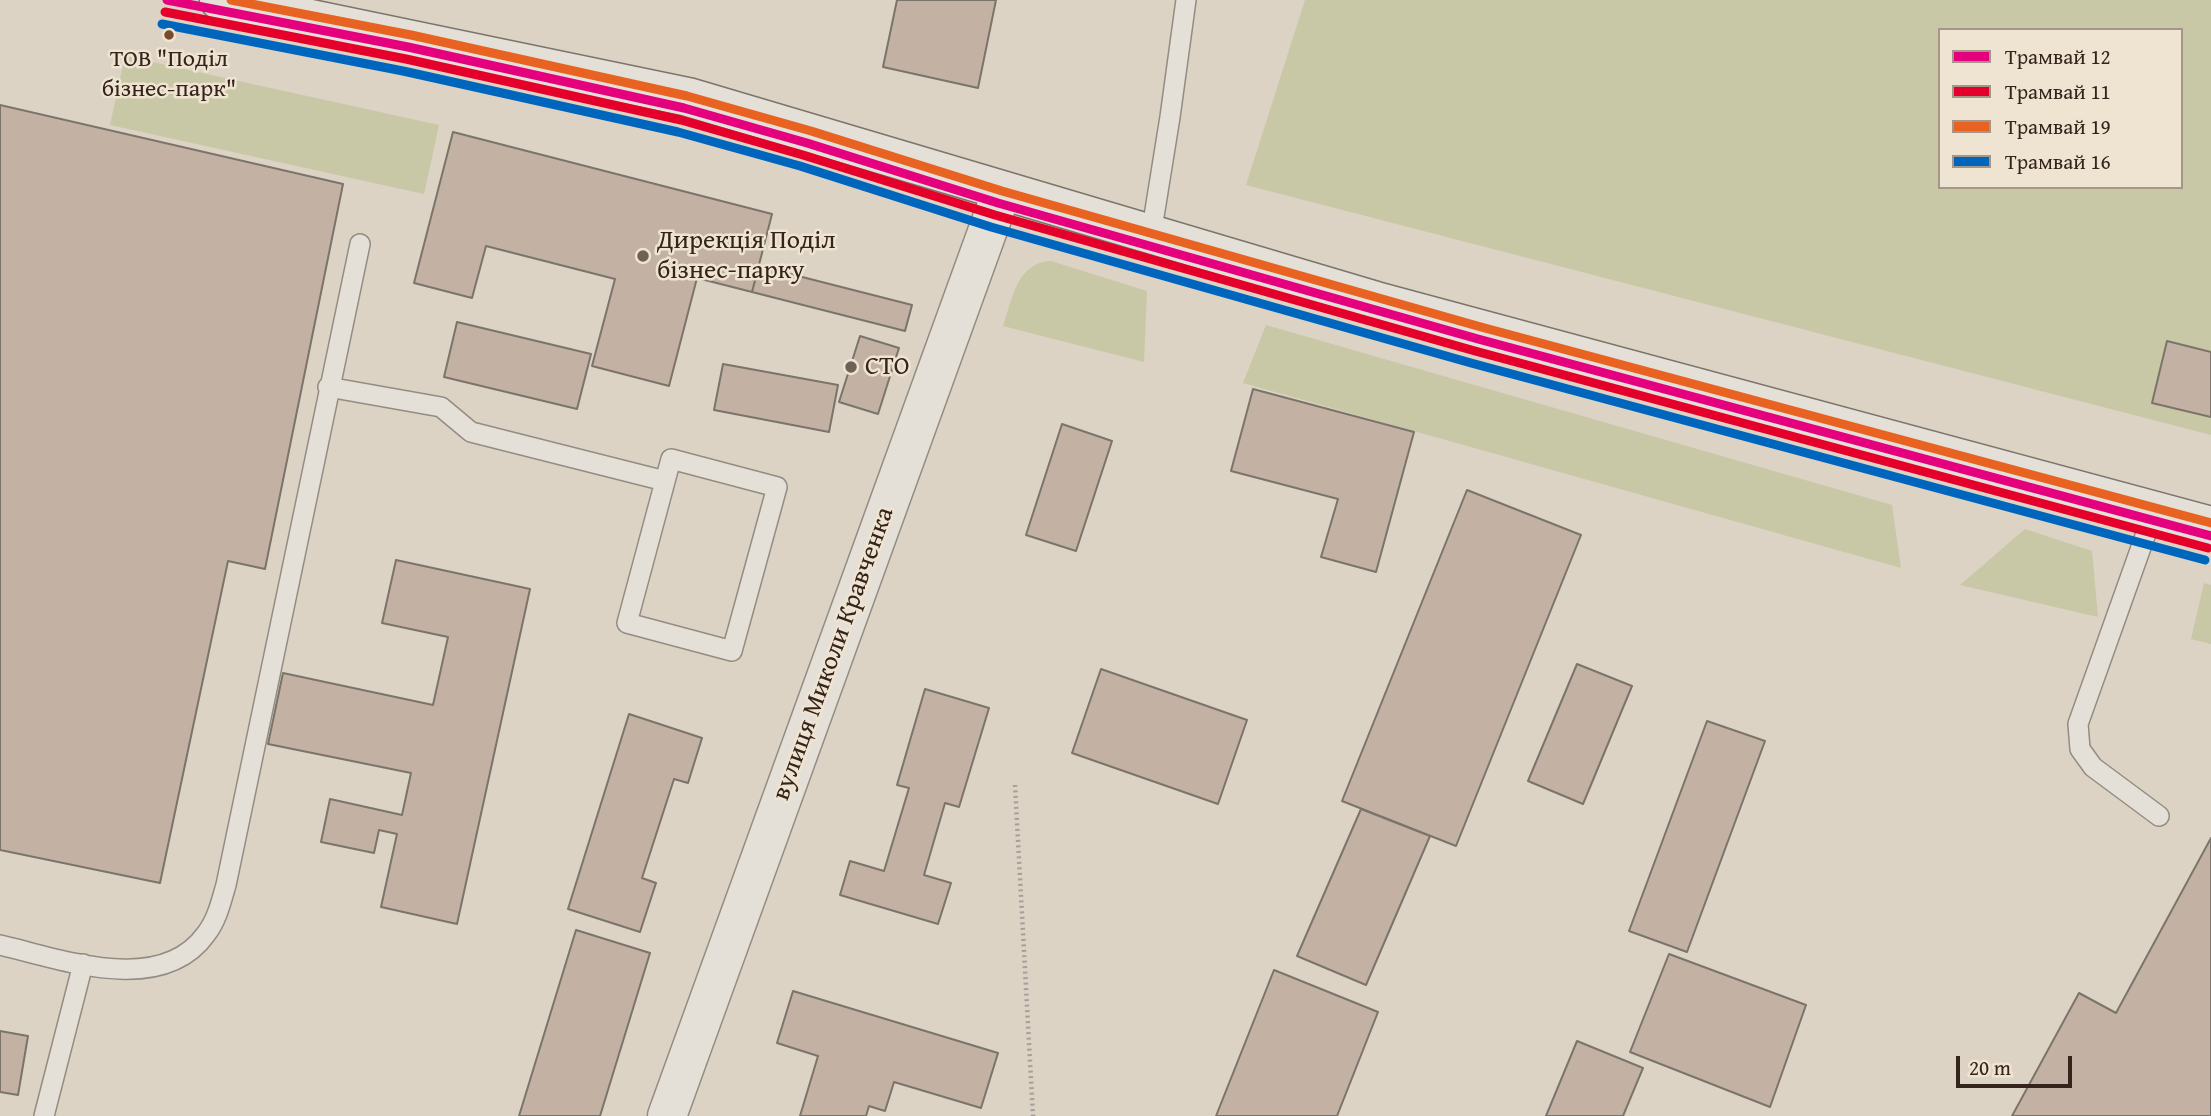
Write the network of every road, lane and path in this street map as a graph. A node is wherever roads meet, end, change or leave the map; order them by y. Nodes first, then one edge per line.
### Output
1 (219, 0) edge
2 (1186, 0) edge
3 (1002, 191) junction
4 (1151, 235) junction
5 (360, 244) dead end
6 (328, 387) junction
7 (665, 481) junction
8 (2154, 511) junction
9 (2211, 526) edge
10 (1015, 785) dead end
11 (2159, 816) dead end
12 (0, 945) edge
13 (83, 964) junction
14 (44, 1116) edge
15 (667, 1116) edge
16 (1033, 1116) edge

1 - 3 main road
2 - 4 lane
3 - 4 main road
3 - 15 main road, вулиця Миколи Кравченка
4 - 8 main road
5 - 6 lane
6 - 7 lane
6 - 13 lane
7 - 7 lane
8 - 9 main road
8 - 11 lane
10 - 16 path
12 - 13 lane
13 - 14 lane

